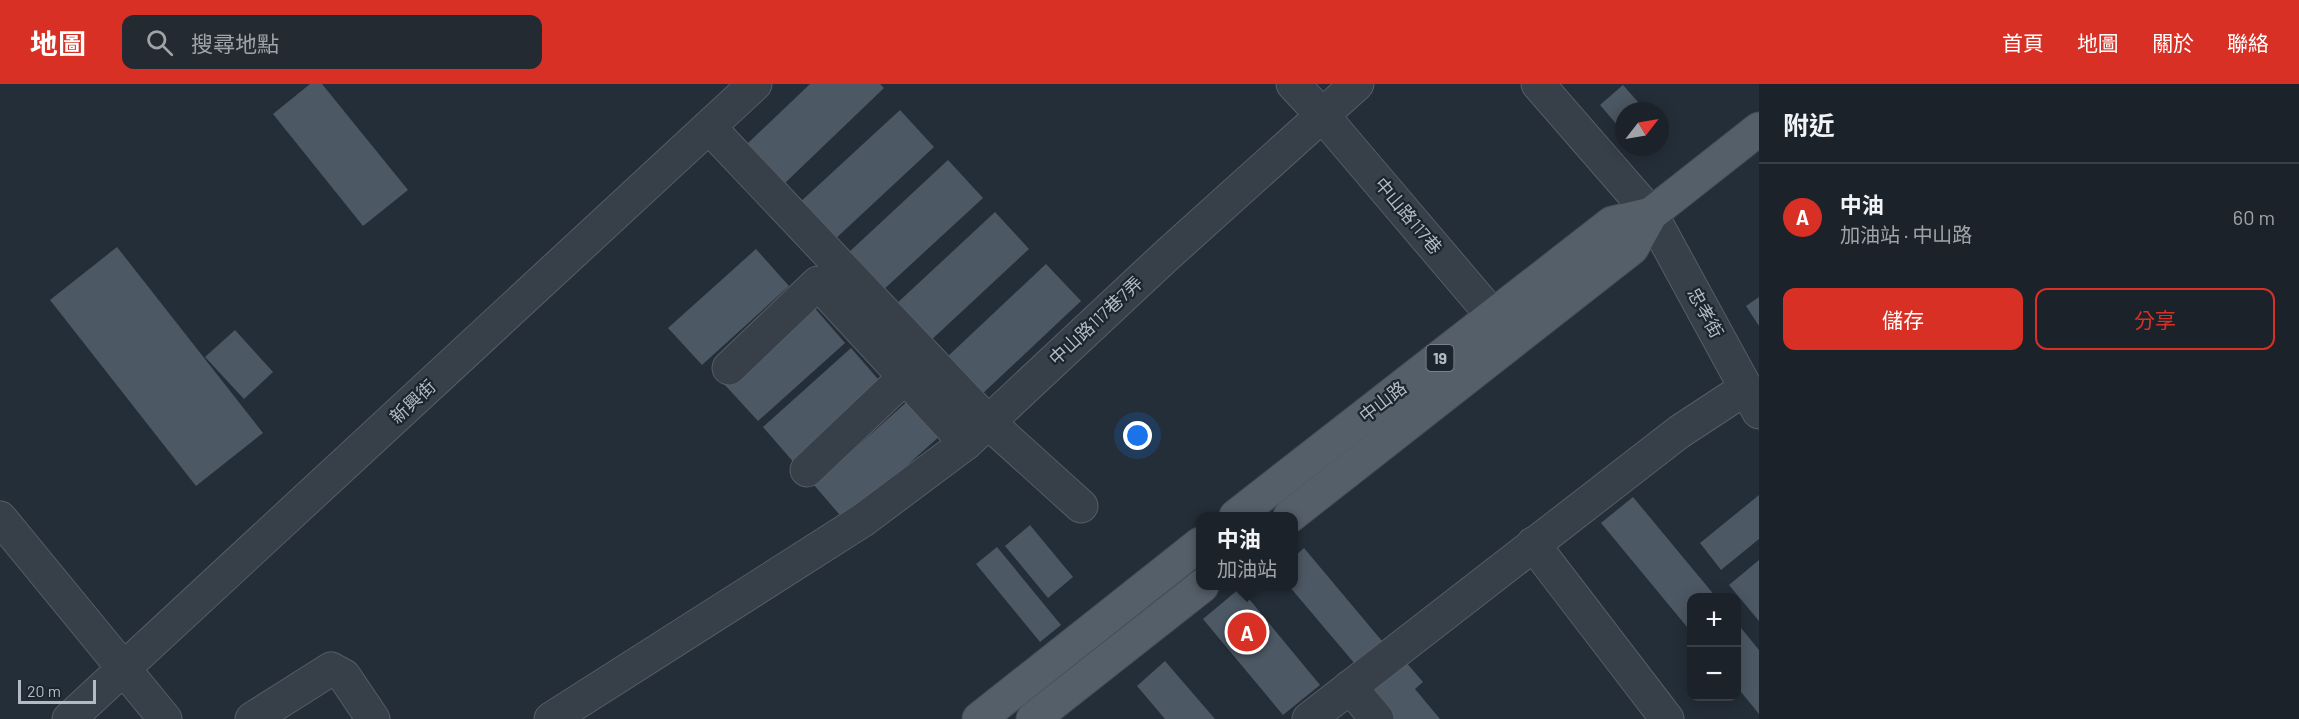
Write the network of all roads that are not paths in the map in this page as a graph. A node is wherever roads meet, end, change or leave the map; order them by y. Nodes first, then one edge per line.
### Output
1 (755, 84) edge
2 (1293, 84) edge
3 (1357, 84) edge
4 (1538, 84) edge
5 (1323, 116) junction
6 (709, 127) junction
7 (1759, 129) edge
8 (1652, 214) junction
9 (1493, 316) junction
10 (729, 368) dead end
11 (904, 377) junction
12 (1753, 400) edge
13 (977, 433) junction
14 (807, 470) dead end
15 (1082, 506) dead end
16 (1241, 512) edge
17 (1295, 512) edge
18 (0, 518) edge
19 (1533, 544) junction
20 (1196, 547) edge
21 (1157, 578) junction
22 (1190, 595) edge
23 (122, 669) junction
24 (1350, 687) junction
25 (69, 719) edge
26 (165, 719) edge
27 (252, 719) edge
28 (374, 719) edge
29 (551, 719) edge
30 (979, 719) edge
31 (1033, 719) edge
32 (1309, 719) edge
33 (1377, 719) edge
34 (1667, 719) edge

1 - 6 street, 新興街
2 - 5 street, 中山路117巷
3 - 5 street, 中山路117巷7弄
4 - 8 street, 忠孝街
5 - 9 street, 中山路117巷
5 - 13 street, 中山路117巷7弄
6 - 13 street
6 - 23 street, 新興街
7 - 8 main road, 中山路 / 19
8 - 9 main road, 中山路 / 19
8 - 12 street, 忠孝街
8 - 17 main road, 中山路 / 19
9 - 16 main road, 中山路 / 19
10 - 11 street
11 - 13 street
11 - 14 street
12 - 19 street
13 - 15 street
13 - 29 street, 中山路117巷7弄
18 - 23 street
19 - 24 street
19 - 34 street
20 - 21 main road
21 - 22 main road
21 - 30 main road
22 - 31 main road
23 - 25 street, 新興街
23 - 26 street
24 - 32 street
24 - 33 street
27 - 28 street

